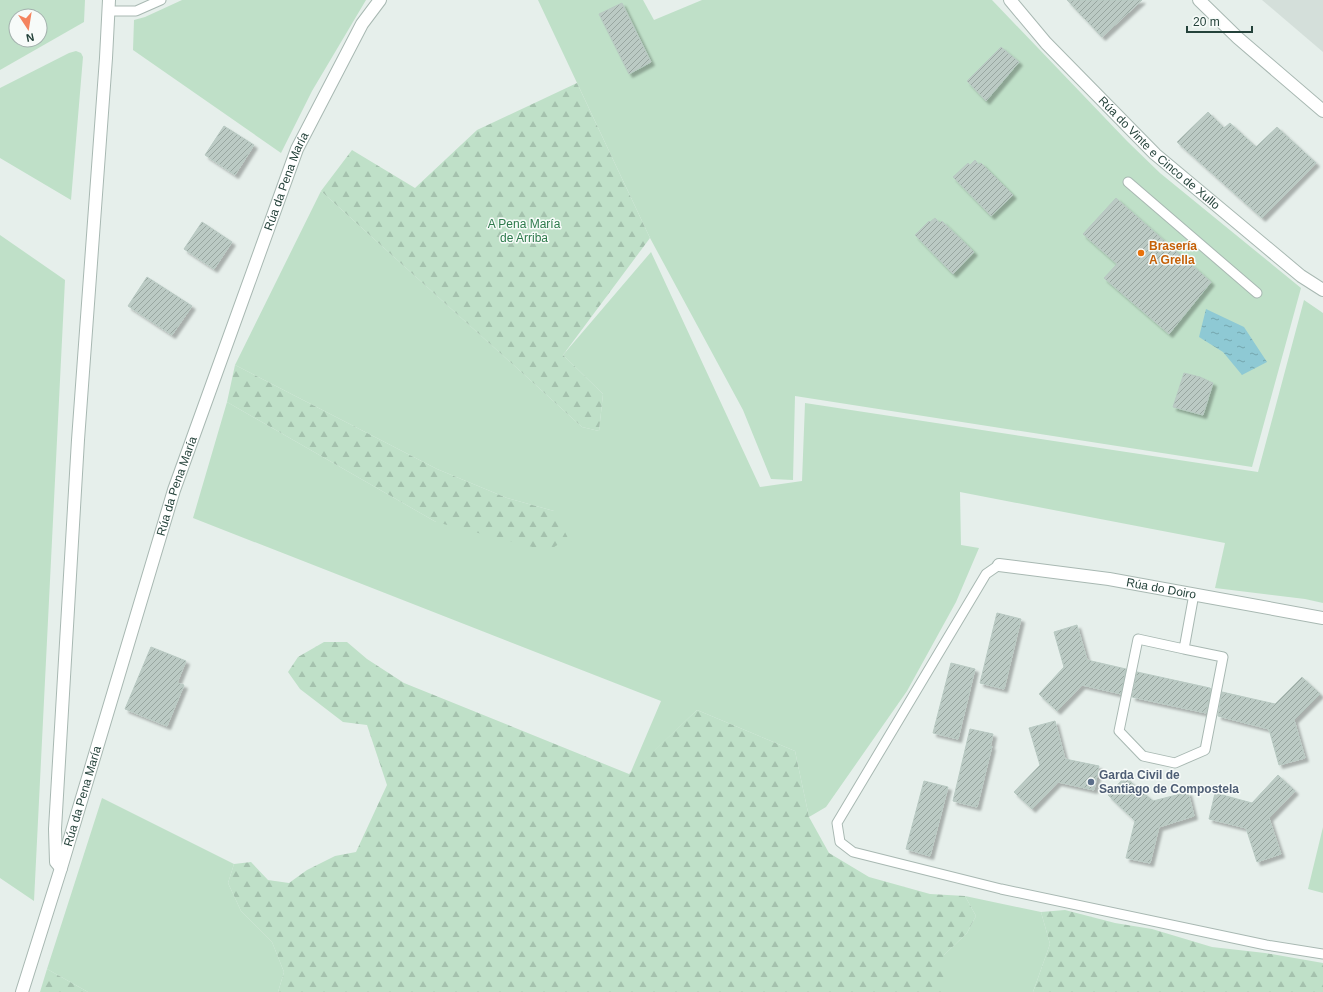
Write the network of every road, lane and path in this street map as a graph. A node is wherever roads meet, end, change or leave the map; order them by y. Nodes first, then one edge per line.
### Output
1 (161, 0) edge
2 (380, 0) edge
3 (1010, 0) edge
4 (1199, 0) edge
5 (109, 6) edge
6 (1323, 111) edge
7 (1128, 182) dead end
8 (1323, 290) edge
9 (1258, 293) dead end
10 (999, 565) joint
11 (1194, 594) junction
12 (1323, 618) edge
13 (1184, 649) junction
14 (61, 868) junction
15 (1323, 954) edge
16 (22, 992) edge

1 - 5 lane
2 - 14 street, Rúa da Pena María
3 - 8 street, Rúa do Vinte e Cinco de Xullo
4 - 6 street
5 - 14 street
7 - 9 lane
10 - 11 street, Rúa do Doiro
10 - 15 lane
11 - 12 street, Rúa do Doiro
11 - 13 lane
13 - 13 lane
14 - 16 street, Rúa da Pena María

